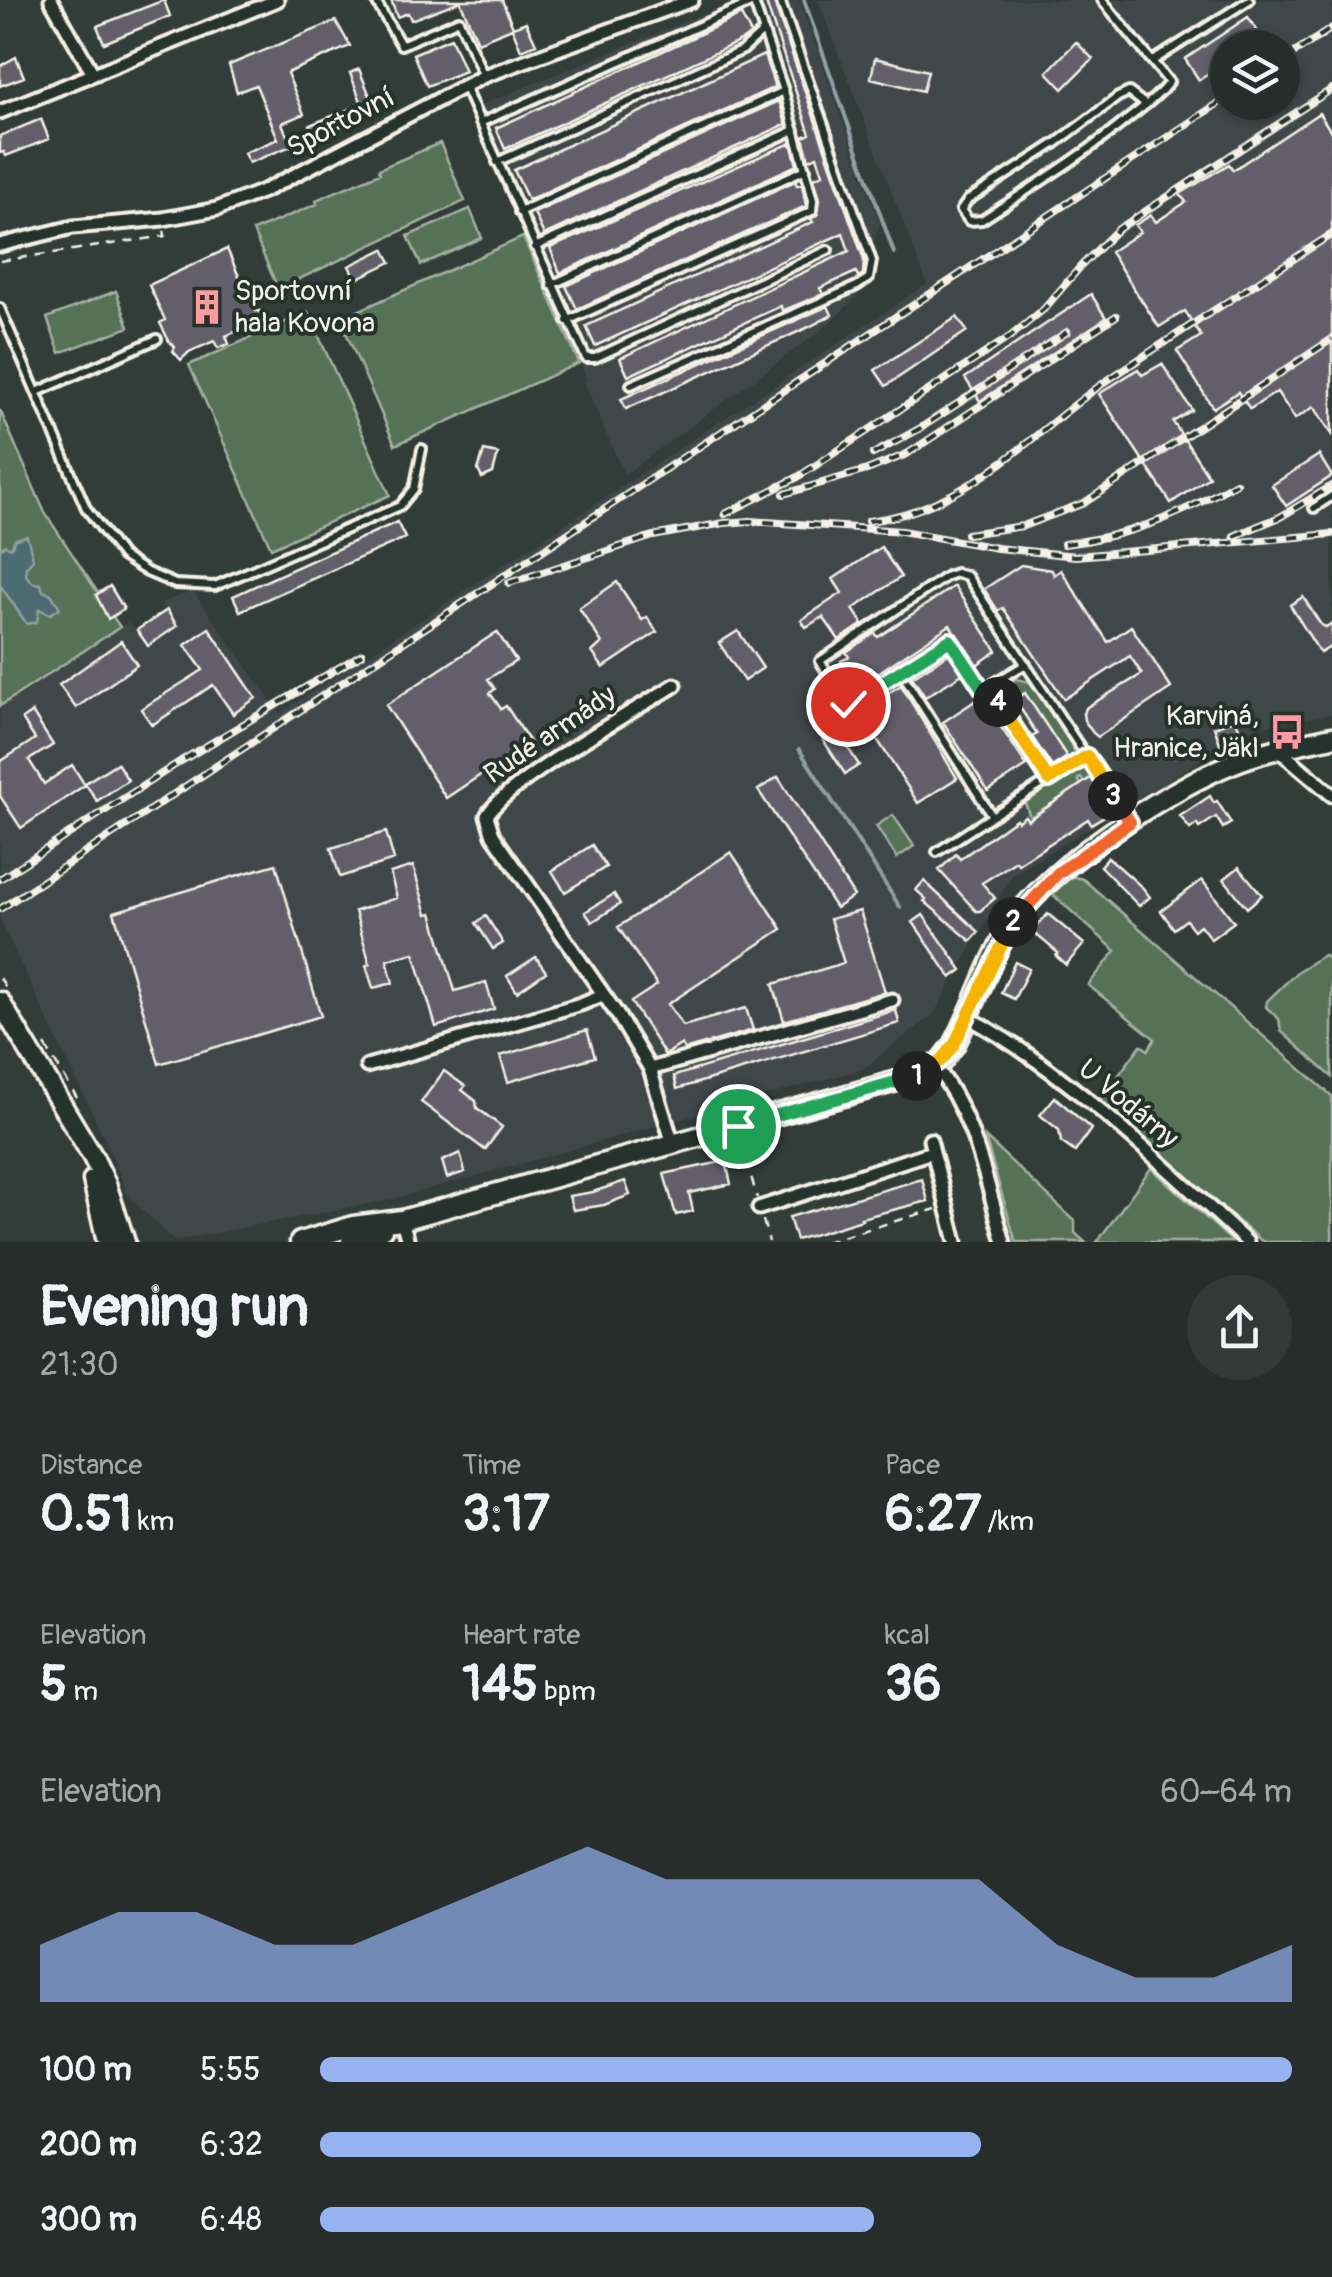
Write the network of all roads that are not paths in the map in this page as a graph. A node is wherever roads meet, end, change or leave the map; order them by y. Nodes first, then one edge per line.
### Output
1 (51, 0) edge
2 (277, 0) edge
3 (374, 0) edge
4 (692, 0) edge
5 (780, 0) edge
6 (1102, 0) edge
7 (1249, 0) edge
8 (753, 1) edge
9 (764, 31) junction
10 (1153, 60) junction
11 (93, 74) junction
12 (484, 76) junction
13 (464, 87) junction
14 (784, 91) junction
15 (1146, 104) junction
16 (0, 112) edge
17 (480, 123) junction
18 (794, 130) junction
19 (497, 162) junction
20 (806, 169) junction
21 (519, 212) junction
22 (0, 244) edge
23 (535, 247) junction
24 (828, 250) dead end
25 (551, 284) junction
26 (0, 308) edge
27 (568, 321) junction
28 (156, 339) dead end
29 (632, 385) dead end
30 (37, 392) junction
31 (422, 449) dead end
32 (1332, 496) edge
33 (1314, 508) dead end
34 (1026, 664) junction
35 (901, 672) junction
36 (675, 685) dead end
37 (983, 690) junction
38 (1332, 738) edge
39 (1278, 749) junction
40 (1087, 756) junction
41 (1049, 780) junction
42 (1332, 795) edge
43 (992, 816) junction
44 (1130, 822) junction
45 (937, 852) dead end
46 (602, 995) junction
47 (892, 1000) dead end
48 (0, 1002) edge
49 (968, 1018) junction
50 (367, 1066) dead end
51 (935, 1066) junction
52 (650, 1070) junction
53 (79, 1136) junction
54 (673, 1144) junction
55 (759, 1208) road end
56 (402, 1220) junction
57 (108, 1242) edge
58 (125, 1242) edge
59 (300, 1242) edge
60 (350, 1242) edge
61 (408, 1242) edge
62 (956, 1242) edge
63 (1004, 1242) edge
64 (1247, 1242) edge

1 - 11 street
2 - 11 street
3 - 12 lane
4 - 12 street, Sportovní
5 - 29 lane
6 - 10 lane
7 - 10 lane
8 - 9 lane
8 - 17 lane
9 - 14 lane
9 - 19 lane
10 - 15 lane
11 - 16 street
12 - 13 street, Sportovní
13 - 17 lane
13 - 22 street, Sportovní
14 - 18 lane
14 - 21 lane
15 - 15 lane
17 - 19 lane
18 - 20 lane
18 - 23 lane
19 - 21 lane
20 - 25 lane
20 - 27 lane
21 - 23 lane
23 - 25 lane
24 - 27 lane
25 - 27 lane
26 - 30 lane
28 - 30 lane
30 - 31 lane
32 - 33 lane
34 - 35 lane
34 - 37 lane
34 - 40 lane
35 - 37 lane
35 - 43 lane
36 - 46 street, Rudé armády
37 - 41 lane
38 - 39 main road
39 - 42 street
39 - 44 main road
40 - 41 lane
40 - 44 lane
41 - 43 lane
43 - 45 lane
44 - 49 main road
46 - 50 street
46 - 52 street, Rudé armády
47 - 52 street
48 - 53 main road
49 - 51 main road
49 - 64 street, U Vodárny
51 - 54 main road
51 - 63 street
52 - 54 street, Rudé armády
53 - 57 main road
53 - 58 main road
54 - 56 main road
55 - 62 street
56 - 59 main road
56 - 60 main road
56 - 61 street

